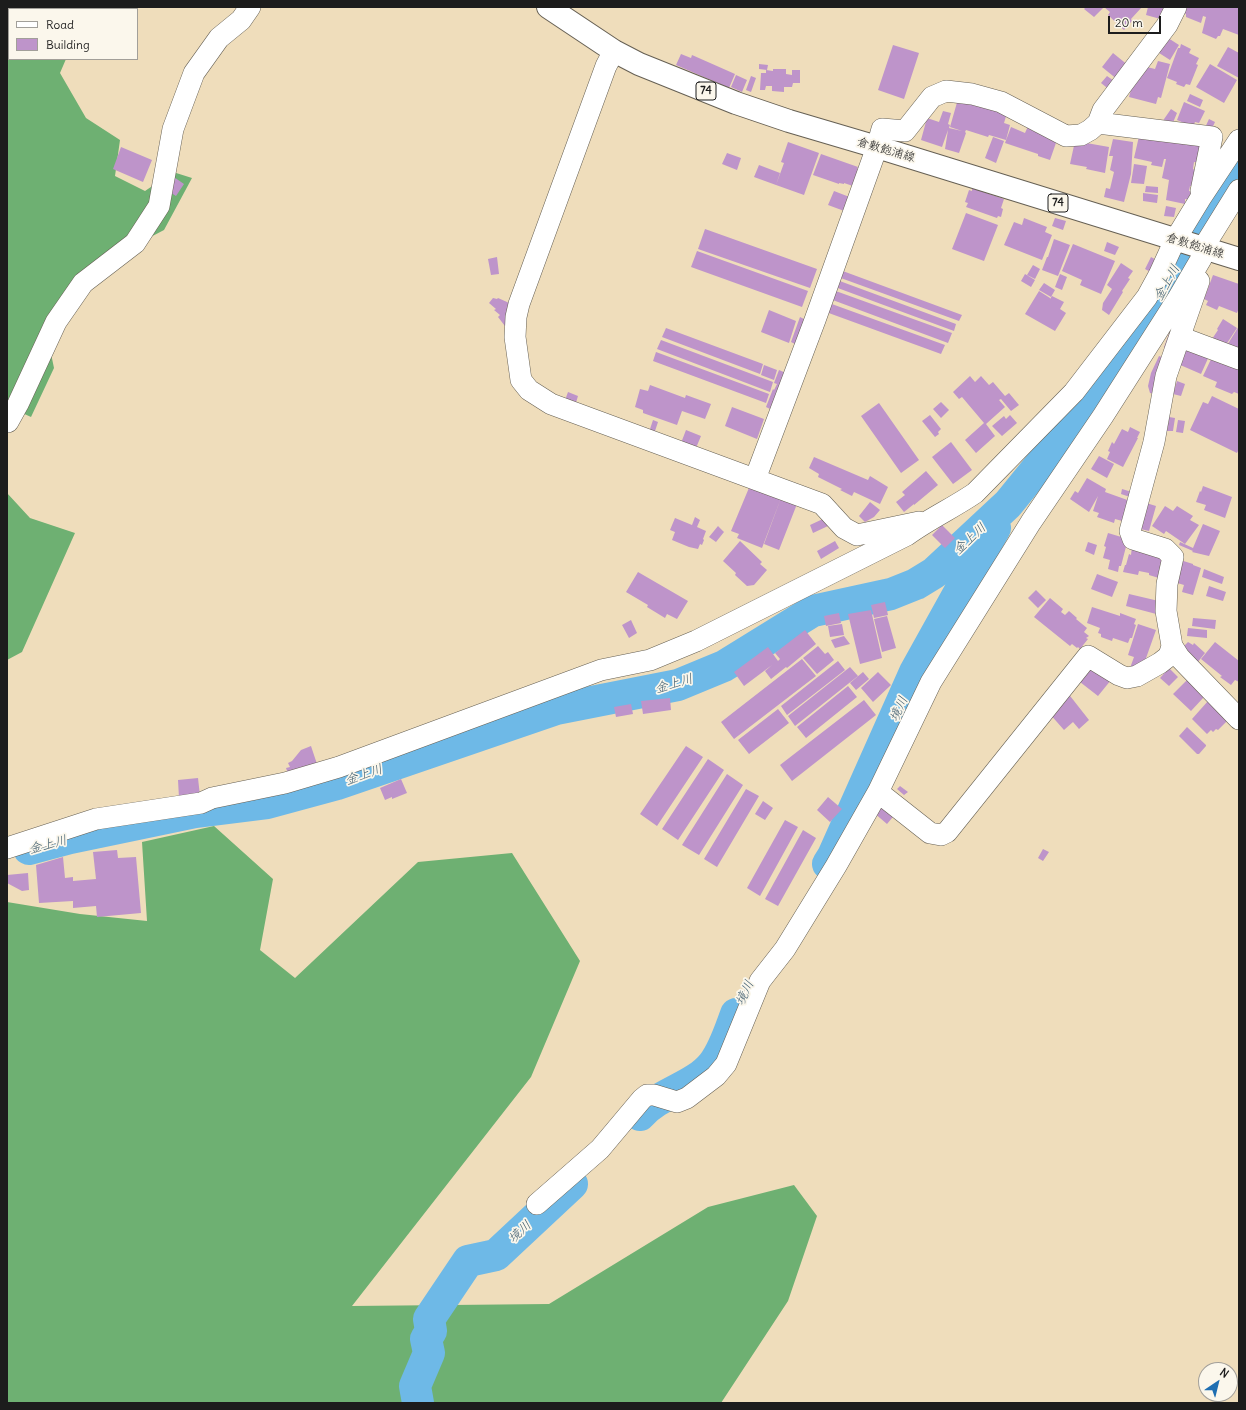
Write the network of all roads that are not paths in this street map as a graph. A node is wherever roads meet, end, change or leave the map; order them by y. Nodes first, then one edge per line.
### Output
1 (250, 7) edge
2 (548, 7) edge
3 (1176, 7) edge
4 (614, 51) junction
5 (1098, 123) junction
6 (1239, 140) edge
7 (877, 147) junction
8 (1239, 190) edge
9 (1200, 199) junction
10 (1175, 240) junction
11 (1202, 254) junction
12 (1239, 259) edge
13 (1180, 337) junction
14 (1239, 359) edge
15 (8, 422) edge
16 (755, 479) junction
17 (927, 521) junction
18 (1172, 646) junction
19 (1239, 720) edge
20 (878, 792) junction
21 (7, 848) edge
22 (537, 1204) dead end

1 - 15 street
2 - 4 main road, 倉敷飽浦線 / 74
3 - 5 street
4 - 7 main road, 倉敷飽浦線 / 74
4 - 16 street
5 - 7 street
5 - 9 street
6 - 9 street
7 - 10 main road, 倉敷飽浦線 / 74
7 - 16 street
8 - 11 street
9 - 10 street
10 - 11 main road, 倉敷飽浦線 / 74
10 - 17 street
11 - 12 main road, 倉敷飽浦線 / 74
11 - 13 street
11 - 20 street
13 - 14 street
13 - 18 street
16 - 17 street
17 - 21 street
18 - 19 street
18 - 20 street
20 - 22 street

